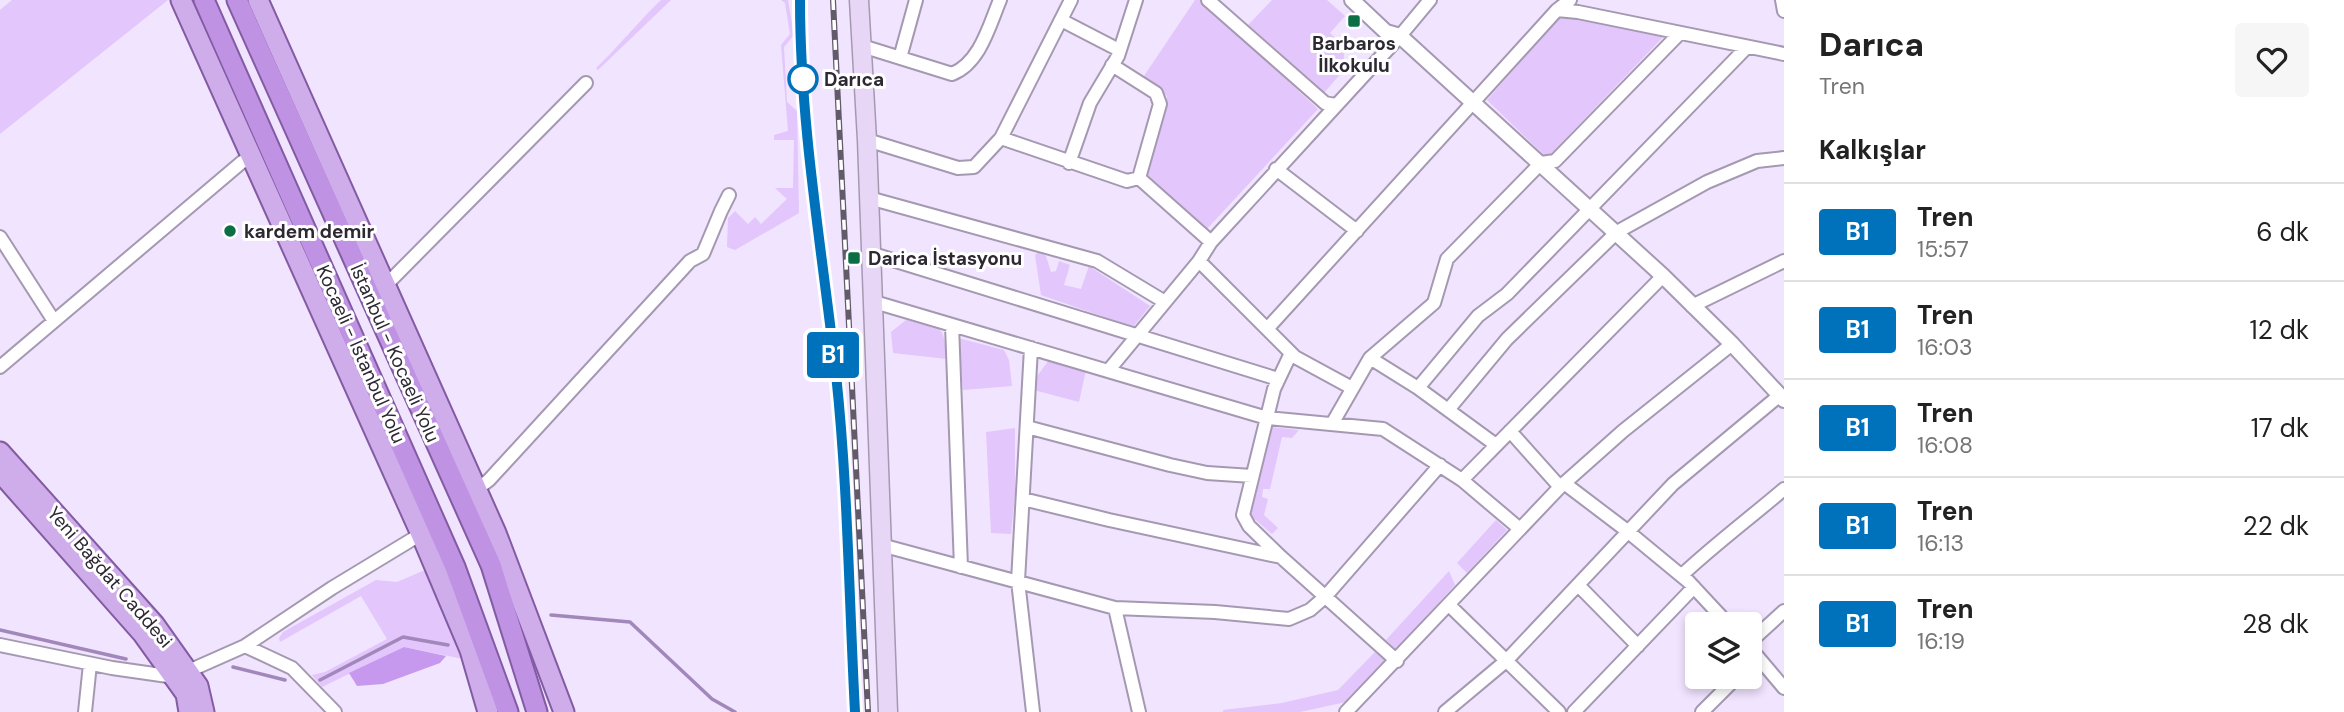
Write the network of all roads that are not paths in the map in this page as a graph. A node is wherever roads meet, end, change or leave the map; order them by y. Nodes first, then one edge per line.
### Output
1 (181, 0) edge
2 (204, 0) edge
3 (237, 0) edge
4 (258, 0) edge
5 (859, 0) edge
6 (916, 0) edge
7 (1000, 0) edge
8 (1071, 0) edge
9 (1136, 0) edge
10 (1208, 0) edge
11 (1352, 0) edge
12 (1430, 0) edge
13 (1570, 0) edge
14 (1782, 0) edge
15 (1557, 10) junction
16 (1784, 12) edge
17 (1061, 20) junction
18 (1680, 33) junction
19 (1400, 36) junction
20 (862, 46) junction
21 (1747, 47) junction
22 (1119, 50) junction
23 (1784, 54) edge
24 (900, 58) junction
25 (1112, 65) junction
26 (586, 83) dead end
27 (1475, 103) junction
28 (1335, 105) junction
29 (1001, 138) junction
30 (867, 140) junction
31 (254, 158) junction
32 (1784, 158) edge
33 (1069, 163) junction
34 (1541, 163) junction
35 (1276, 169) junction
36 (1139, 178) junction
37 (729, 195) dead end
38 (869, 198) junction
39 (1591, 208) junction
40 (1357, 231) junction
41 (1617, 232) junction
42 (0, 237) edge
43 (1211, 242) junction
44 (870, 253) junction
45 (1199, 261) junction
46 (1784, 261) edge
47 (1663, 276) junction
48 (386, 285) junction
49 (871, 301) junction
50 (1165, 302) junction
51 (1692, 306) junction
52 (54, 321) junction
53 (952, 325) junction
54 (1267, 329) junction
55 (1137, 336) junction
56 (1732, 344) junction
57 (1031, 348) junction
58 (1291, 353) junction
59 (1370, 358) junction
60 (0, 367) edge
61 (1108, 371) junction
62 (1278, 379) junction
63 (1352, 388) junction
64 (1418, 388) junction
65 (1783, 395) edge
66 (1448, 410) junction
67 (1267, 418) junction
68 (1332, 424) junction
69 (1027, 427) junction
70 (1510, 432) junction
71 (1496, 445) junction
72 (0, 452) edge
73 (1440, 465) junction
74 (0, 472) edge
75 (1252, 476) junction
76 (1462, 480) junction
77 (1562, 485) junction
78 (477, 489) junction
79 (1784, 489) edge
80 (1023, 499) junction
81 (1520, 530) junction
82 (1629, 532) junction
83 (421, 534) junction
84 (881, 545) junction
85 (1281, 557) junction
86 (961, 567) junction
87 (1682, 575) junction
88 (1018, 581) junction
89 (1578, 585) junction
90 (1694, 587) junction
91 (1325, 597) junction
92 (1449, 605) junction
93 (1115, 608) junction
94 (1784, 611) edge
95 (1717, 612) edge
96 (1762, 631) edge
97 (2, 646) edge
98 (245, 646) junction
99 (1638, 646) junction
100 (0, 659) edge
101 (1397, 660) junction
102 (1506, 661) junction
103 (90, 664) junction
104 (1762, 666) edge
105 (181, 674) junction
106 (1784, 688) edge
107 (1725, 689) edge
108 (85, 712) edge
109 (188, 712) edge
110 (204, 712) edge
111 (335, 712) edge
112 (488, 712) edge
113 (508, 712) edge
114 (537, 712) edge
115 (564, 712) edge
116 (888, 712) edge
117 (1034, 712) edge
118 (1139, 712) edge
119 (1346, 712) edge
120 (1444, 712) edge
121 (1559, 712) edge
122 (1574, 712) edge
123 (1702, 712) edge

1 - 31 main road
2 - 113 highway, Kocaeli - İstanbul Yolu
3 - 114 highway, İstanbul - Kocaeli Yolu
4 - 48 main road
5 - 20 main road
6 - 24 street
7 - 24 street
8 - 17 street
9 - 22 street
10 - 28 street
11 - 19 street
12 - 19 street
13 - 15 street
14 - 16 street
15 - 18 street
15 - 27 street
17 - 22 street
17 - 29 street
18 - 21 street
18 - 34 street
19 - 27 street
19 - 28 street
20 - 24 street
20 - 30 main road
21 - 23 street
21 - 39 street
22 - 25 street
25 - 33 street
25 - 36 street
26 - 48 street
27 - 34 street
27 - 40 street
28 - 35 street
29 - 30 street
29 - 33 street
30 - 38 main road
31 - 52 street
31 - 83 main road
32 - 41 street
33 - 36 street
34 - 39 street
34 - 59 street
35 - 40 street
35 - 43 street
36 - 43 street
37 - 78 street
38 - 44 main road
38 - 50 street
39 - 41 street
39 - 64 street
40 - 54 street
41 - 47 street
41 - 66 street
42 - 52 street
43 - 45 street
44 - 49 main road
44 - 55 street
45 - 50 street
45 - 54 street
46 - 51 street
47 - 51 street
47 - 70 street
48 - 78 main road
49 - 53 street
49 - 84 main road
50 - 55 street
51 - 56 street
52 - 60 street
53 - 57 street
53 - 86 street
54 - 58 street
55 - 61 street
55 - 62 street
56 - 65 street
56 - 77 street
57 - 61 street
57 - 69 street
58 - 62 street
58 - 63 street
59 - 63 street
59 - 64 street
61 - 67 street
62 - 67 street
63 - 68 street
64 - 66 street
65 - 82 street
66 - 71 street
67 - 68 street
67 - 75 street
68 - 73 street
69 - 75 street
69 - 80 street
70 - 71 street
70 - 77 street
71 - 76 street
72 - 105 main road, Yeni Bağdat Caddesi
73 - 76 street
73 - 91 street
74 - 105 main road, Yeni Bağdat Caddesi
75 - 85 street
76 - 81 street
77 - 81 street
77 - 82 street
78 - 115 main road
79 - 87 street
80 - 85 street
80 - 88 street
81 - 92 street
82 - 87 street
82 - 89 street
83 - 98 street
83 - 112 main road
84 - 86 street
84 - 116 main road
85 - 91 street
86 - 88 street
87 - 90 street
88 - 93 street
88 - 117 street
89 - 99 street
89 - 102 street
90 - 95 street
90 - 99 street
91 - 93 street
91 - 101 street
92 - 101 street
92 - 102 street
93 - 118 street
94 - 96 street
97 - 100 street
97 - 103 street
98 - 105 street
98 - 111 street
99 - 122 street
101 - 119 street
102 - 120 street
102 - 121 street
103 - 105 street
103 - 108 street
104 - 106 street
105 - 109 main road, Yeni Bağdat Caddesi
105 - 110 main road, Yeni Bağdat Caddesi
107 - 123 street

